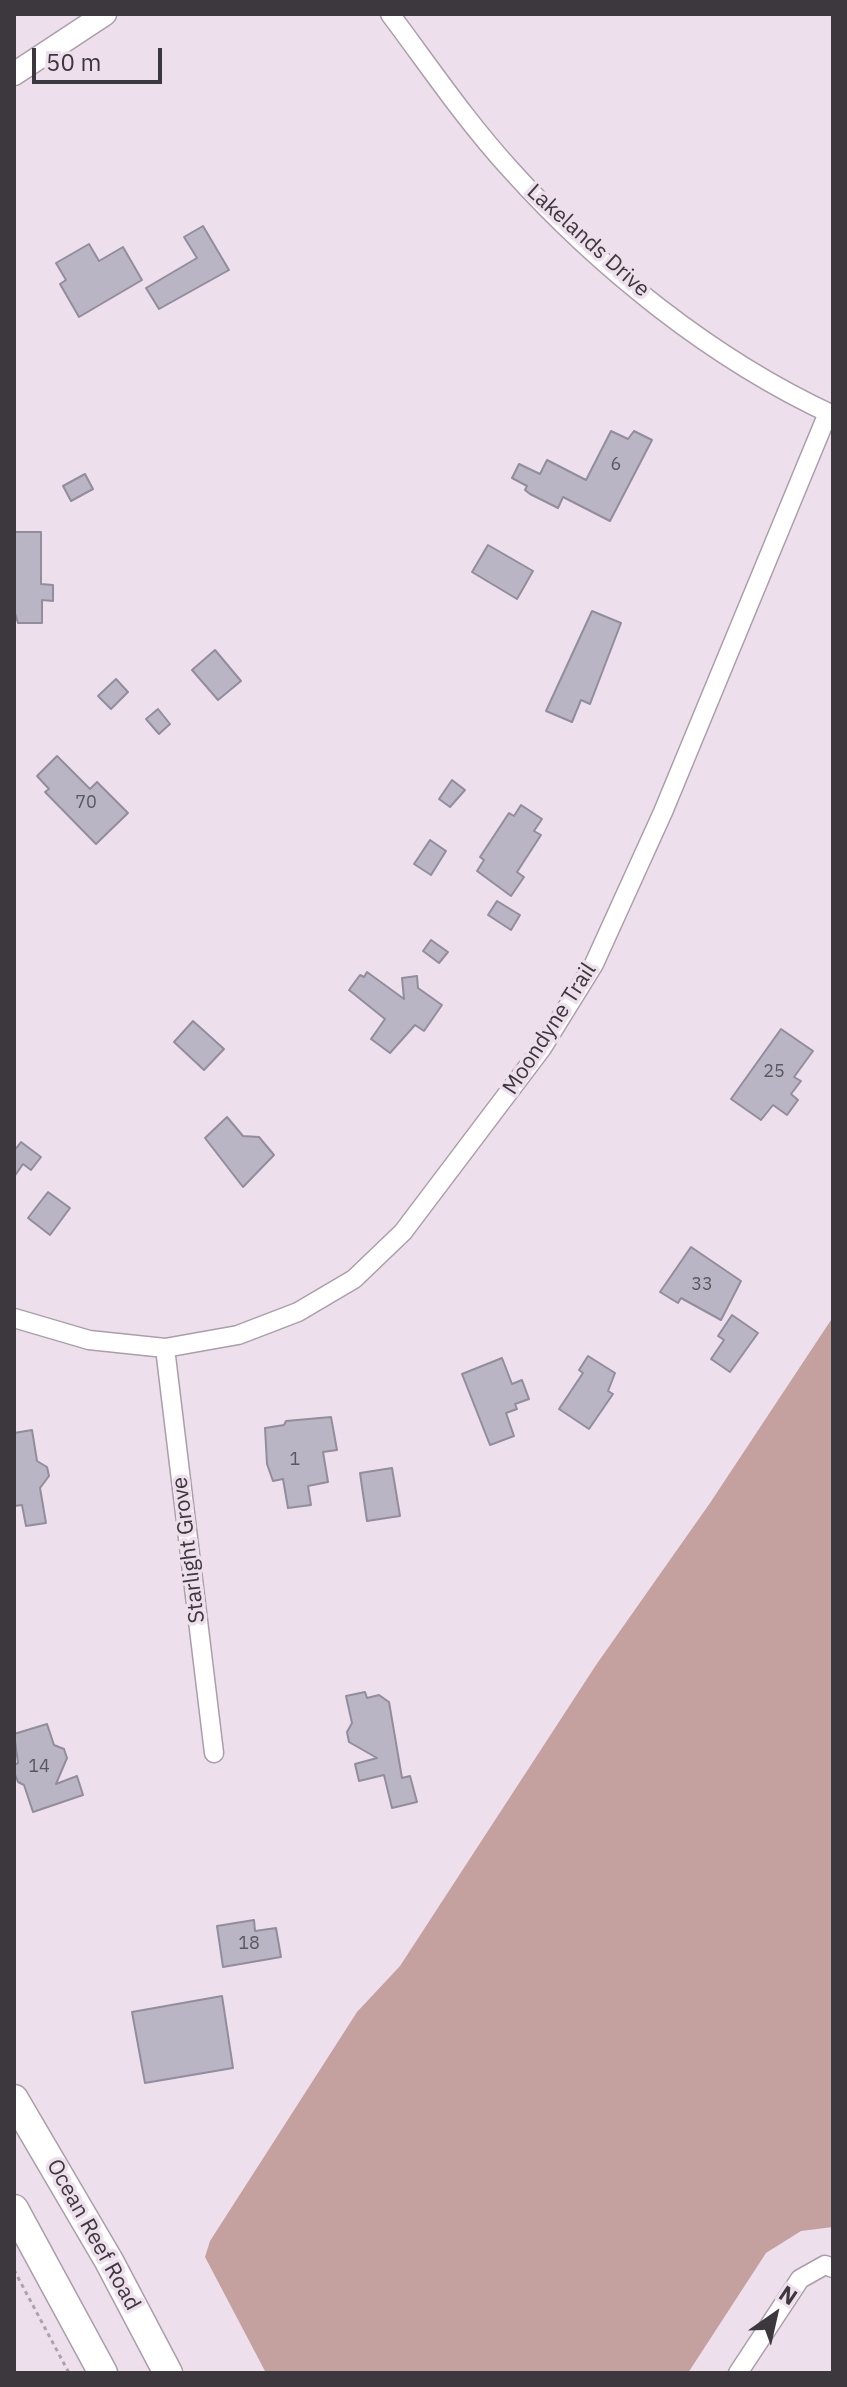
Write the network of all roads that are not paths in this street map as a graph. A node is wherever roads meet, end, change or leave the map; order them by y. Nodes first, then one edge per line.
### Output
1 (105, 14) edge
2 (390, 14) edge
3 (14, 74) edge
4 (831, 414) edge
5 (14, 1318) edge
6 (165, 1348) junction
7 (214, 1753) dead end
8 (14, 2099) edge
9 (14, 2209) edge
10 (833, 2268) edge
11 (103, 2373) edge
12 (168, 2373) edge
13 (738, 2373) edge

1 - 3 street
2 - 4 street, Lakelands Drive
4 - 6 street, Moondyne Trail
5 - 6 street, Moondyne Trail
6 - 7 street, Starlight Grove
8 - 12 main road, Ocean Reef Road
9 - 11 main road
10 - 13 street

